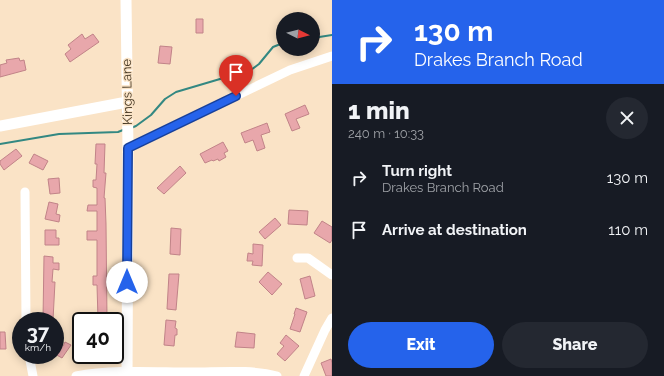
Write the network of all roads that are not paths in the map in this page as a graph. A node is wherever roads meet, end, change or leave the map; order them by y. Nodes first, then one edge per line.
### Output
1 (126, 0) edge
2 (332, 56) edge
3 (127, 102) junction
4 (0, 126) edge
5 (128, 148) junction
6 (25, 192) dead end
7 (297, 258) dead end
8 (332, 275) edge
9 (26, 312) edge
10 (332, 318) edge
11 (31, 364) edge
12 (127, 374) edge
13 (33, 376) edge
14 (76, 376) edge
15 (277, 376) edge
16 (304, 376) edge

1 - 3 street, Kings Lane
2 - 5 street
3 - 4 street
3 - 5 street, Kings Lane
5 - 12 street, Kings Lane
6 - 9 street
7 - 8 street
10 - 16 street
11 - 13 street
12 - 14 street
12 - 15 street

